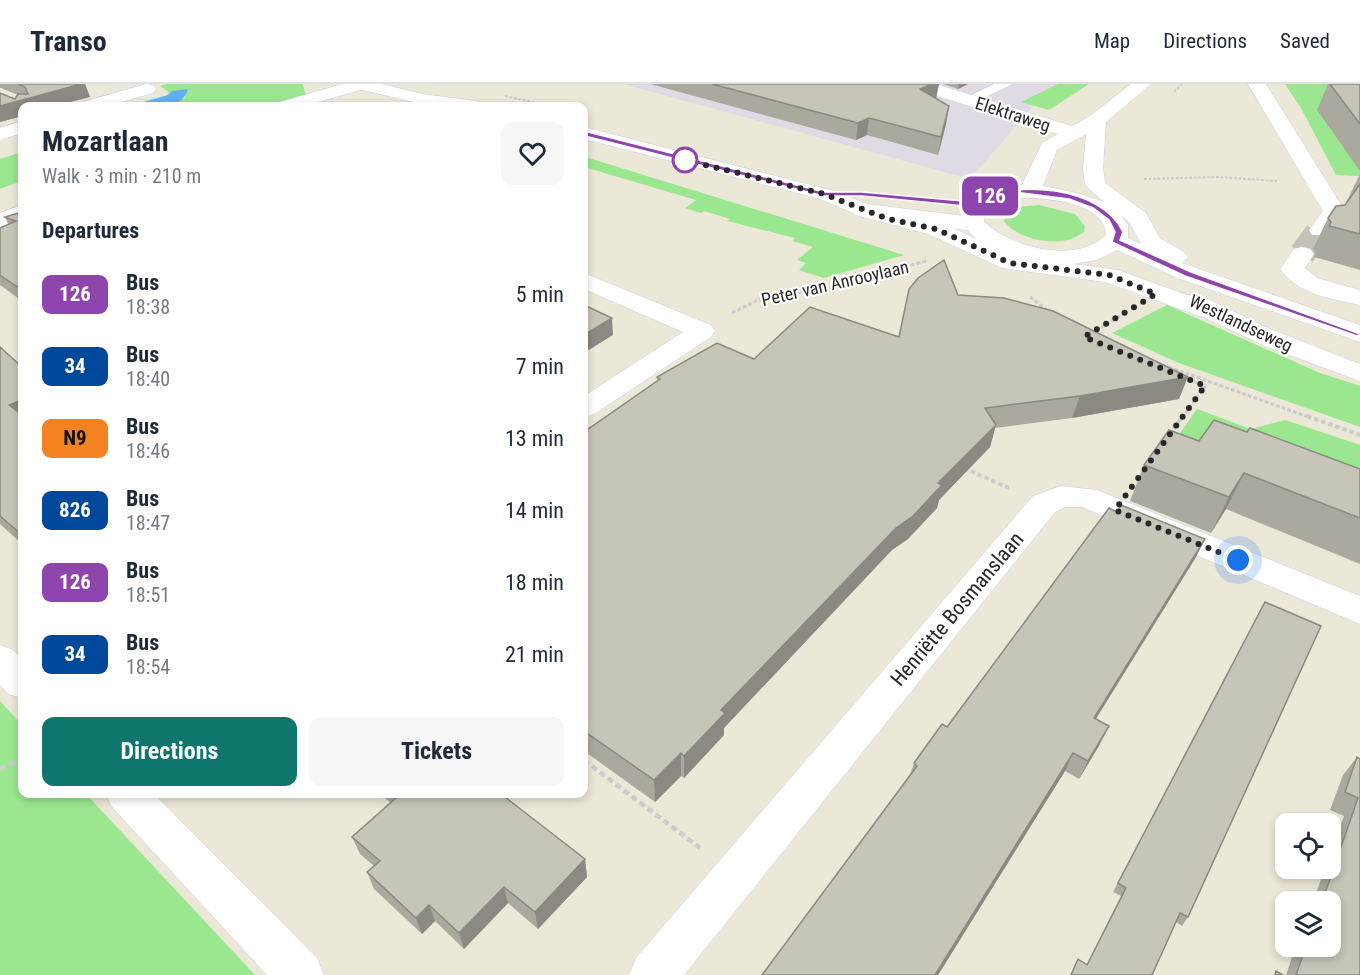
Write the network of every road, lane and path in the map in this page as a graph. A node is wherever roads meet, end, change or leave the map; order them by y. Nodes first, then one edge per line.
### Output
1 (360, 84) edge
2 (412, 84) edge
3 (918, 84) edge
4 (1006, 84) edge
5 (1142, 84) edge
6 (1257, 84) edge
7 (1181, 85) edge
8 (1190, 86) dead end
9 (147, 89) dead end
10 (968, 100) junction
11 (103, 102) edge
12 (299, 102) edge
13 (446, 102) edge
14 (463, 102) edge
15 (1097, 120) junction
16 (18, 128) edge
17 (1074, 133) junction
18 (0, 134) edge
19 (588, 134) edge
20 (1141, 179) dead end
21 (1317, 183) junction
22 (1030, 191) junction
23 (824, 194) junction
24 (1071, 197) junction
25 (863, 210) junction
26 (18, 214) edge
27 (974, 214) junction
28 (0, 221) edge
29 (1320, 230) tunnel mouth
30 (1115, 241) junction
31 (1091, 253) junction
32 (1302, 254) tunnel mouth
33 (928, 260) dead end
34 (588, 282) edge
35 (1025, 292) dead end
36 (1156, 294) junction
37 (1249, 296) junction
38 (1360, 298) edge
39 (1048, 311) edge
40 (1210, 312) junction
41 (1083, 330) edge
42 (702, 331) junction
43 (1091, 333) junction
44 (1360, 334) edge
45 (1101, 338) edge
46 (1095, 342) edge
47 (1153, 361) edge
48 (1161, 368) edge
49 (1360, 373) edge
50 (588, 405) edge
51 (1360, 435) edge
52 (1164, 443) edge
53 (960, 467) edge
54 (1044, 504) junction
55 (1360, 611) edge
56 (0, 660) edge
57 (18, 679) edge
58 (18, 761) edge
59 (588, 763) edge
60 (0, 769) edge
61 (131, 798) edge
62 (735, 876) junction
63 (300, 975) edge
64 (653, 975) edge

1 - 12 street
1 - 13 street
2 - 14 street
3 - 10 street, Elektraweg
4 - 10 lane
5 - 15 street
6 - 21 street
7 - 8 path
9 - 11 street
10 - 17 street, Elektraweg
15 - 17 street
15 - 37 street
16 - 18 street
17 - 22 street
17 - 24 street
19 - 23 street
20 - 21 path
21 - 29 street
22 - 24 street
22 - 27 street
23 - 25 street
23 - 27 street
24 - 30 street
25 - 27 street
25 - 36 street
26 - 28 street
27 - 31 street
30 - 31 street
30 - 37 street, Westlandseweg
31 - 40 street, Westlandseweg
32 - 38 street
33 - 42 path, Peter van Anrooylaan
34 - 42 street
35 - 39 path
36 - 40 street
36 - 43 path
37 - 44 street, Westlandseweg
40 - 49 street, Westlandseweg
41 - 43 path
42 - 50 street
43 - 45 path
43 - 46 path
47 - 51 path
48 - 52 path
53 - 54 path
54 - 55 street
54 - 62 street, Henriëtte Bosmanslaan
56 - 57 street
58 - 60 path
59 - 62 path
61 - 63 street
62 - 64 street, Henriëtte Bosmanslaan

